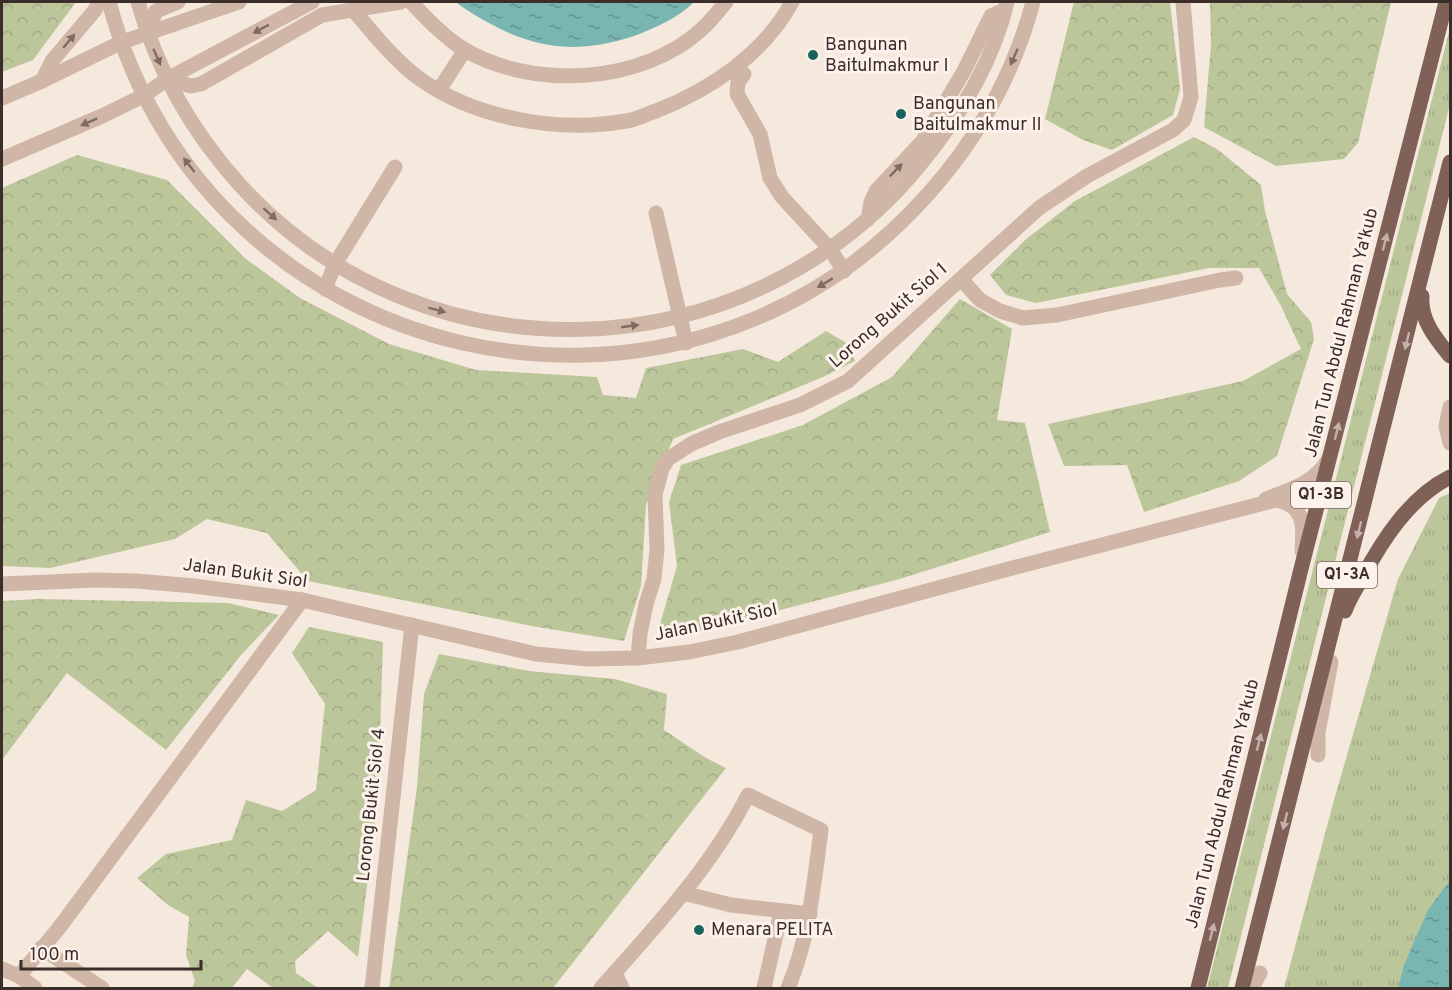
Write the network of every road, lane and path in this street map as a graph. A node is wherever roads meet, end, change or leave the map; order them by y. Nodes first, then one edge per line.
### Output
1 (99, 2) edge
2 (109, 2) edge
3 (138, 2) edge
4 (178, 2) edge
5 (238, 2) edge
6 (401, 2) edge
7 (411, 2) edge
8 (726, 2) edge
9 (792, 2) edge
10 (1033, 2) edge
11 (1183, 2) edge
12 (1446, 2) edge
13 (316, 6) edge
14 (1006, 6) edge
15 (354, 10) junction
16 (147, 34) junction
17 (122, 42) junction
18 (465, 50) junction
19 (744, 74) dead end
20 (167, 79) junction
21 (42, 81) junction
22 (439, 90) junction
23 (145, 95) junction
24 (2, 98) edge
25 (2, 159) edge
26 (1450, 162) edge
27 (396, 167) dead end
28 (656, 213) dead end
29 (830, 249) junction
30 (335, 264) junction
31 (1426, 264) junction
32 (844, 271) junction
33 (1236, 278) dead end
34 (961, 279) junction
35 (325, 289) junction
36 (679, 317) junction
37 (686, 343) junction
38 (1450, 356) edge
39 (1450, 407) edge
40 (1450, 443) edge
41 (1331, 454) junction
42 (1450, 477) edge
43 (1250, 506) junction
44 (1301, 569) junction
45 (2, 584) edge
46 (302, 600) junction
47 (412, 625) junction
48 (1334, 644) junction
49 (638, 658) junction
50 (1318, 692) junction
51 (1318, 755) dead end
52 (683, 894) junction
53 (781, 912) junction
54 (810, 914) junction
55 (41, 948) junction
56 (2, 969) edge
57 (615, 973) junction
58 (1260, 973) dead end
59 (19, 976) junction
60 (35, 988) edge
61 (102, 988) edge
62 (372, 988) edge
63 (601, 988) edge
64 (622, 988) edge
65 (764, 988) edge
66 (788, 988) edge
67 (1198, 988) edge
68 (1242, 988) edge
69 (1252, 988) edge

21 -> 1 street
2 - 17 street
3 - 16 street
4 - 16 street
5 - 16 street
6 - 15 street
7 - 18 street
8 - 18 street
9 - 22 street
10 -> 32 street
11 - 34 street, Lorong Bukit Siol 1
41 -> 12 main road, Jalan Tun Abdul Rahman Ya'kub / Q1-3B
13 - 15 street
13 - 20 street
29 -> 14 street
15 - 22 street
16 - 17 street
16 -> 20 street
17 - 21 street
17 - 23 street
18 - 22 street
19 - 29 street
20 - 23 street
20 -> 30 street
21 - 24 street
23 -> 25 street
35 -> 23 street
26 - 31 main road, Q1-3A
27 - 30 street
28 - 36 street
29 - 32 street
29 - 36 street
30 - 35 street
30 -> 36 street
31 - 38 main road
31 -> 50 main road, Q1-3A
32 -> 37 street
33 - 34 street
34 - 49 street, Lorong Bukit Siol 1
35 - 37 street
36 - 37 street
39 - 40 street
41 - 43 street
41 - 44 main road, Jalan Tun Abdul Rahman Ya'kub / Q1-3B
42 - 48 main road
43 - 44 street
43 - 49 street, Jalan Bukit Siol
67 -> 44 main road, Jalan Tun Abdul Rahman Ya'kub / Q1-3B
45 - 46 street, Jalan Bukit Siol
46 - 47 street, Jalan Bukit Siol
46 - 55 street
47 - 49 street, Jalan Bukit Siol
47 - 62 street, Lorong Bukit Siol 4
48 - 50 main road
48 - 51 street
50 -> 68 main road, Q1-3A
52 - 53 street
52 - 54 street
52 - 57 street
53 - 54 street
53 - 65 street
54 - 66 street
55 - 59 street
55 - 61 street
56 - 59 street
57 - 63 street
57 - 64 street
58 - 69 street
59 - 60 street

